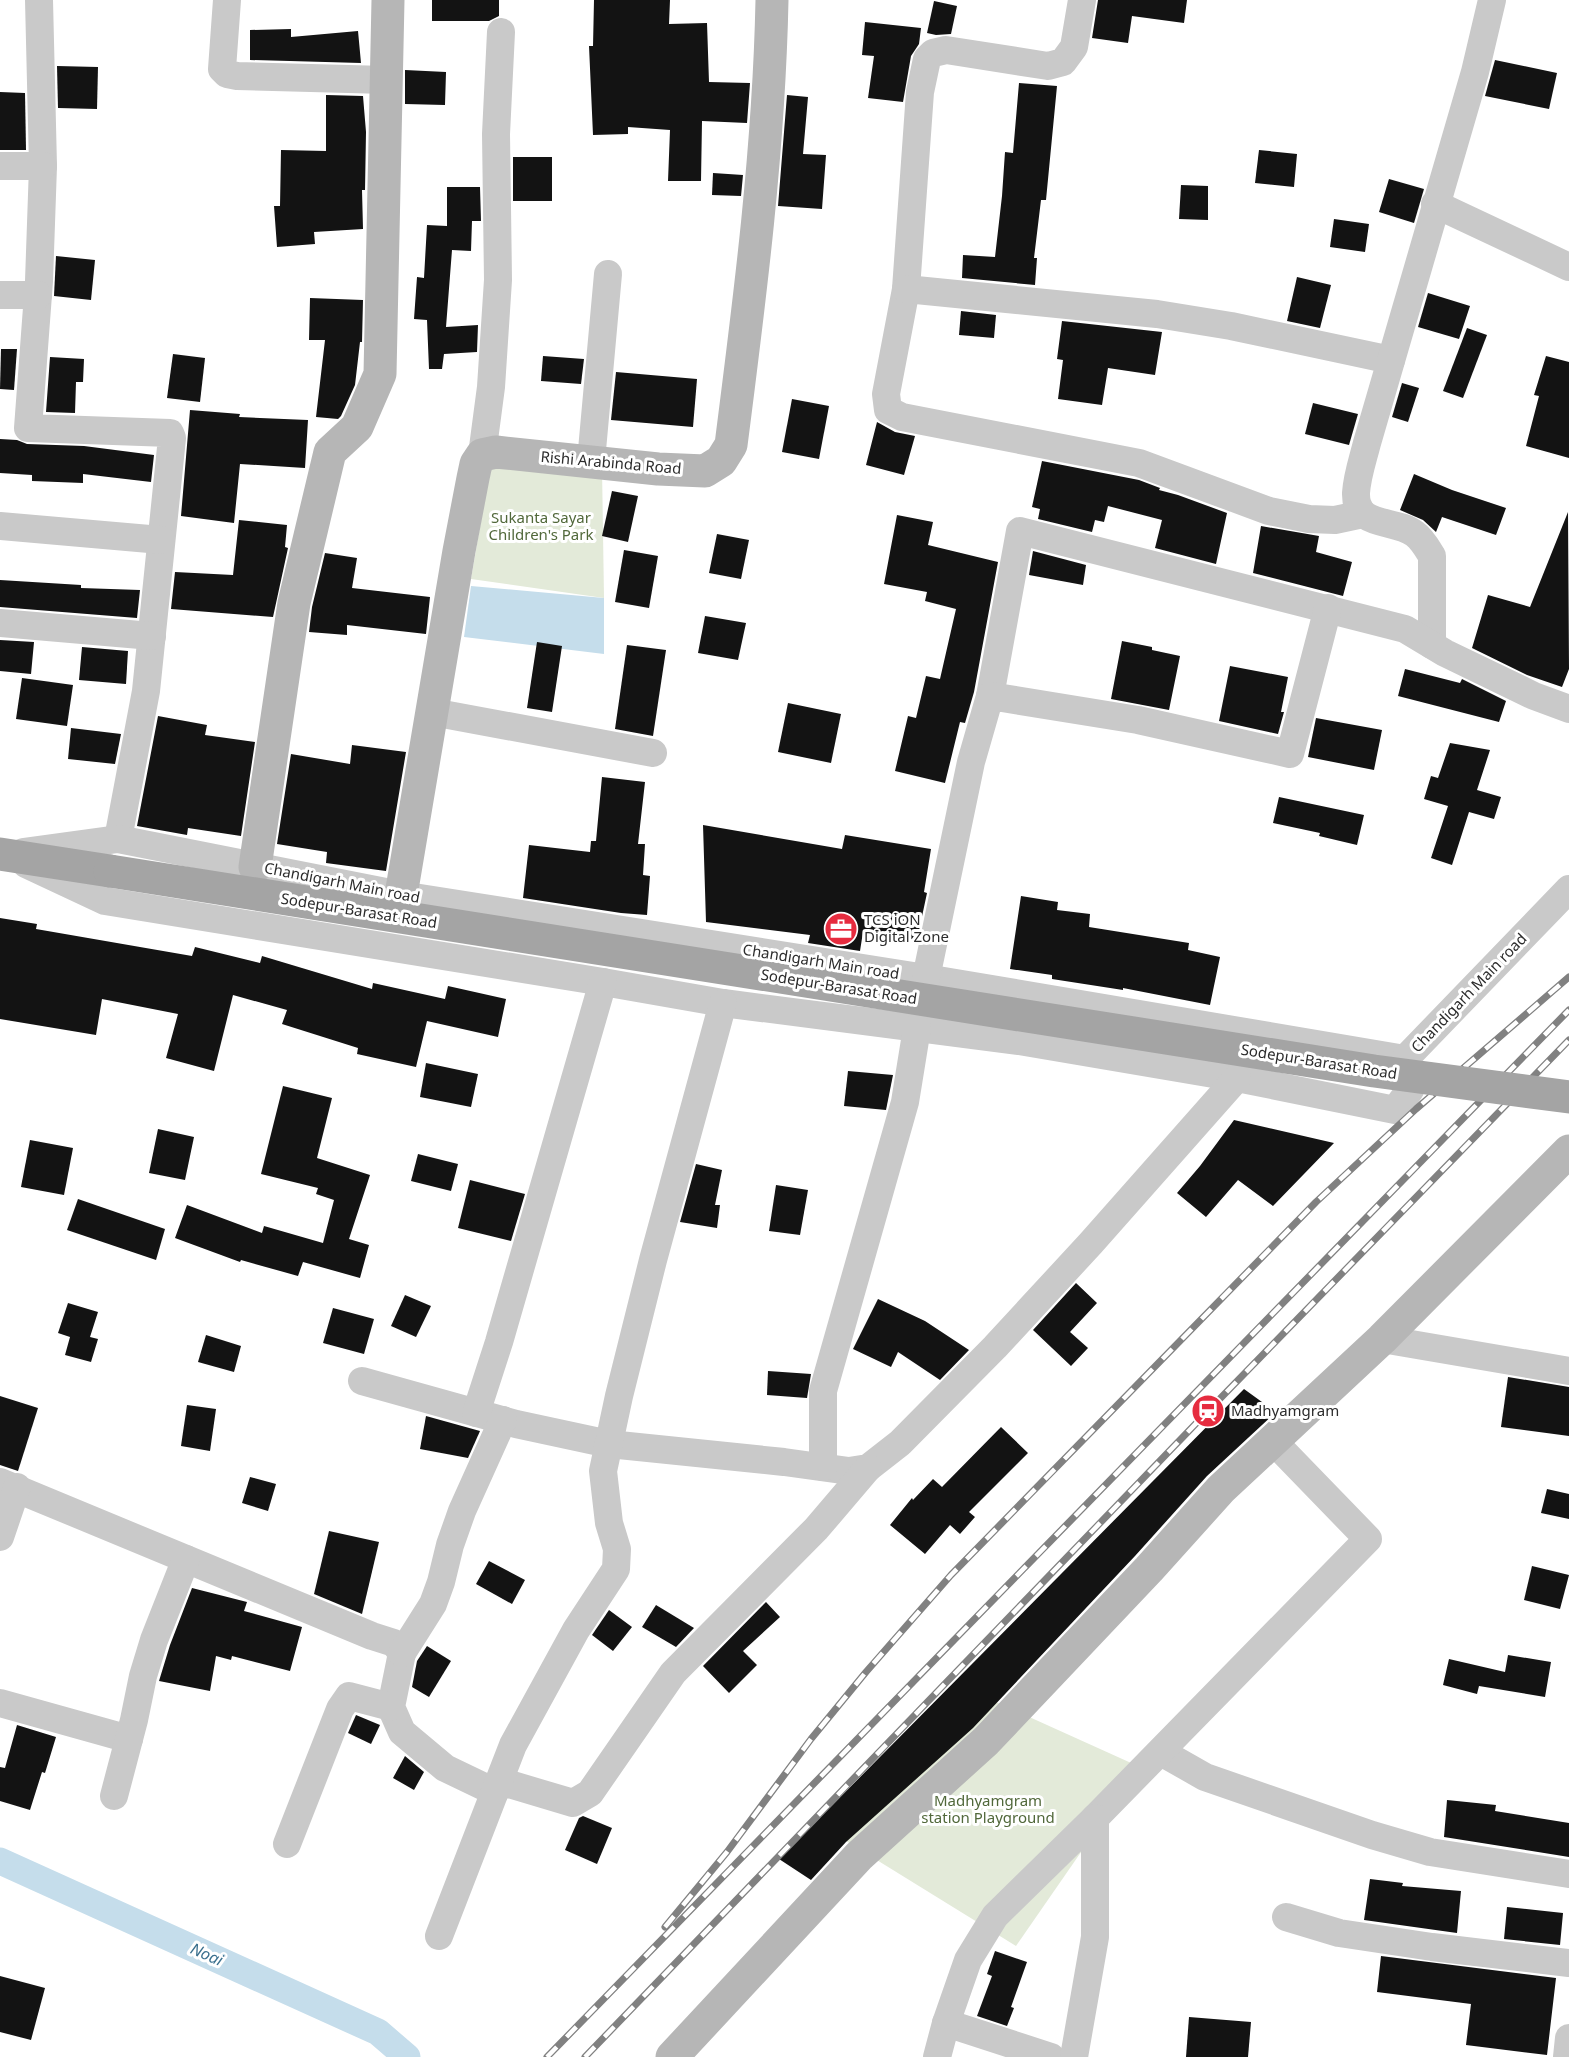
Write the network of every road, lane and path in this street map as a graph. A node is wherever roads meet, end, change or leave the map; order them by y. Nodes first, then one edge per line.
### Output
1 (39, 0) edge
2 (226, 0) edge
3 (388, 0) edge
4 (772, 0) edge
5 (1082, 0) edge
6 (1492, 0) edge
7 (501, 32) dead end
8 (386, 80) junction
9 (0, 166) edge
10 (43, 166) junction
11 (1435, 204) junction
12 (1569, 267) edge
13 (608, 274) dead end
14 (906, 289) junction
15 (38, 295) junction
16 (0, 296) edge
17 (1391, 360) junction
18 (482, 455) junction
19 (591, 461) junction
20 (1363, 514) junction
21 (0, 526) edge
22 (161, 540) junction
23 (1328, 609) junction
24 (0, 623) edge
25 (152, 636) junction
26 (1432, 645) junction
27 (990, 696) junction
28 (1569, 709) edge
29 (432, 712) junction
30 (653, 753) dead end
31 (118, 839) junction
32 (3, 854) edge
33 (255, 867) junction
34 (1569, 890) edge
35 (401, 895) junction
36 (926, 978) junction
37 (603, 982) junction
38 (723, 1003) junction
39 (917, 1028) junction
40 (1405, 1059) junction
41 (1237, 1078) junction
42 (1569, 1097) edge
43 (1569, 1151) edge
44 (1382, 1339) junction
45 (1569, 1371) edge
46 (362, 1381) dead end
47 (490, 1417) junction
48 (1273, 1440) junction
49 (609, 1444) junction
50 (823, 1467) junction
51 (868, 1468) junction
52 (8, 1485) edge
53 (0, 1537) edge
54 (186, 1559) junction
55 (402, 1653) junction
56 (0, 1703) edge
57 (391, 1707) junction
58 (129, 1739) junction
59 (1161, 1752) junction
60 (497, 1786) junction
61 (114, 1796) dead end
62 (1095, 1818) junction
63 (287, 1844) dead end
64 (1569, 1874) edge
65 (1286, 1917) dead end
66 (439, 1936) dead end
67 (1569, 1963) edge
68 (946, 2023) junction
69 (1569, 2038) edge
70 (672, 2057) edge
71 (937, 2057) edge
72 (1051, 2057) edge
73 (1074, 2057) edge
74 (1567, 2057) edge

1 - 10 street
2 - 8 street
3 - 8 street
4 - 19 street, Rishi Arabinda Road
5 - 14 street
6 - 11 street
7 - 18 street
8 - 33 street
9 - 10 street
10 - 15 street
11 - 12 street
11 - 17 street
13 - 19 street
14 - 17 street
14 - 20 street
15 - 16 street
15 - 22 street
17 - 20 street
18 - 19 street, Rishi Arabinda Road
18 - 29 street
20 - 26 street
21 - 22 street
22 - 25 street
23 - 26 street
23 - 27 street
23 - 27 street
24 - 25 street
25 - 31 street
26 - 28 street
27 - 36 street
29 - 30 street
29 - 35 street
31 - 32 street, Chandigarh Main road
31 - 33 street, Chandigarh Main road
32 - 37 street
32 - 42 main road, Sodepur-Barasat Road, bridge
33 - 35 street, Chandigarh Main road
34 - 40 street, Chandigarh Main road
35 - 36 street, Chandigarh Main road
36 - 40 street, Chandigarh Main road
37 - 38 street
37 - 47 street
38 - 39 street
38 - 49 street
39 - 41 street
39 - 50 street
40 - 41 street
41 - 51 street
43 - 44 street
44 - 45 street
44 - 48 street
46 - 47 street
47 - 49 street
47 - 55 street
48 - 59 street
48 - 70 street
49 - 50 street
49 - 60 street
50 - 51 street
51 - 60 street
52 - 53 street
52 - 54 street
54 - 55 street
54 - 58 street
55 - 57 street
56 - 58 street
57 - 60 street
57 - 63 street
58 - 61 street
59 - 62 street
59 - 64 street
60 - 66 street
62 - 68 street
62 - 73 street
65 - 67 street
68 - 71 street
68 - 72 street
69 - 74 street

